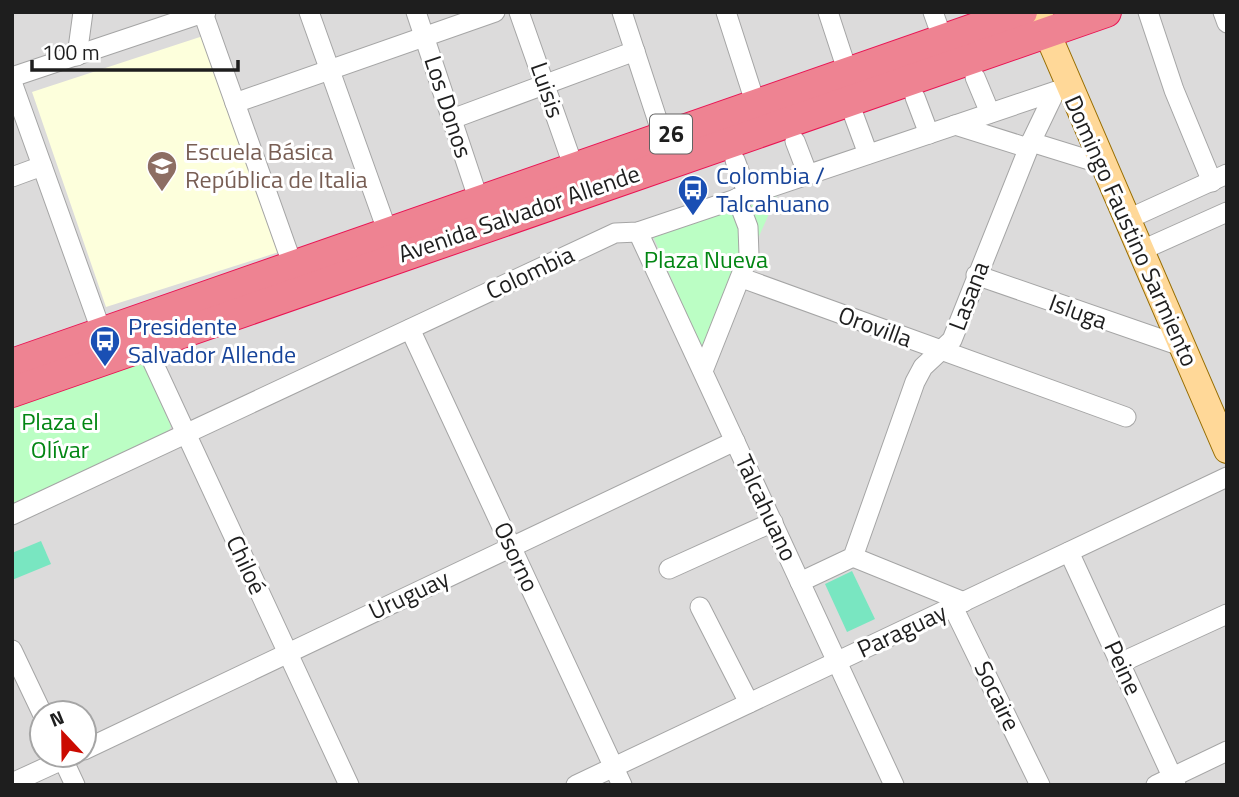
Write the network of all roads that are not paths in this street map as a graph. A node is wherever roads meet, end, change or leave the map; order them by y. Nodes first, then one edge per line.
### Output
1 (83, 12) edge
2 (309, 12) edge
3 (416, 12) edge
4 (495, 12) edge
5 (519, 12) edge
6 (622, 12) edge
7 (726, 12) edge
8 (828, 12) edge
9 (1022, 12) edge
10 (1106, 12) edge
11 (1148, 12) edge
12 (1223, 12) edge
13 (205, 13) edge
14 (1041, 23) edge
15 (1227, 23) edge
16 (938, 26) edge
17 (425, 36) junction
18 (635, 51) junction
19 (77, 56) junction
20 (330, 70) junction
21 (848, 73) junction
22 (975, 77) dead end
23 (12, 79) edge
24 (545, 84) junction
25 (1061, 89) junction
26 (915, 97) dead end
27 (235, 103) junction
28 (756, 105) junction
29 (990, 113) junction
30 (854, 116) dead end
31 (452, 119) junction
32 (955, 125) junction
33 (929, 134) junction
34 (663, 137) junction
35 (795, 141) dead end
36 (1030, 145) junction
37 (868, 155) junction
38 (735, 160) dead end
39 (1102, 164) junction
40 (42, 166) junction
41 (574, 168) junction
42 (808, 175) junction
43 (12, 177) edge
44 (1219, 178) edge
45 (743, 197) junction
46 (480, 201) junction
47 (1226, 215) edge
48 (1126, 220) junction
49 (638, 232) junction
50 (388, 233) junction
51 (1140, 251) junction
52 (293, 266) junction
53 (976, 275) junction
54 (742, 278) junction
55 (410, 329) junction
56 (102, 332) junction
57 (145, 345) junction
58 (1181, 346) junction
59 (943, 352) junction
60 (12, 364) edge
61 (703, 371) junction
62 (12, 391) edge
63 (1126, 417) dead end
64 (185, 434) junction
65 (735, 441) junction
66 (1227, 450) edge
67 (1227, 477) edge
68 (12, 515) edge
69 (773, 522) junction
70 (511, 547) junction
71 (1069, 552) junction
72 (853, 557) junction
73 (669, 569) dead end
74 (800, 582) junction
75 (959, 604) junction
76 (701, 607) dead end
77 (1227, 614) edge
78 (12, 650) edge
79 (286, 653) junction
80 (837, 662) junction
81 (1120, 663) junction
82 (35, 699) edge
83 (749, 703) junction
84 (98, 743) edge
85 (1227, 751) edge
86 (40, 769) edge
87 (618, 776) edge
88 (1168, 782) edge
89 (12, 783) edge
90 (349, 785) edge
91 (576, 785) edge
92 (894, 785) edge
93 (1040, 785) edge

1 - 19 street
2 - 20 street
3 - 17 street, Los Donos
4 - 17 street
5 - 24 street, Luisis
6 - 18 street
7 - 28 street
8 - 21 street
9 - 16 highway, Avenida Salvador Allende / 26
10 - 14 highway, Avenida Salvador Allende / 26
11 - 44 street
12 - 15 street
13 - 19 street
13 - 27 street
14 - 25 main road, Domingo Faustino Sarmiento
14 - 57 highway, Avenida Salvador Allende / 26
16 - 21 highway, Avenida Salvador Allende / 26
17 - 20 street
17 - 31 street, Los Donos
18 - 24 street
18 - 34 street
19 - 23 street
20 - 27 street
20 - 50 street
21 - 28 highway, Avenida Salvador Allende / 26
22 - 29 street
23 - 40 street
24 - 31 street
24 - 41 street, Luisis
25 - 29 street, Colombia
25 - 36 street, Lasana
25 - 39 main road, Domingo Faustino Sarmiento
26 - 33 street
27 - 52 street
28 - 34 highway, Avenida Salvador Allende / 26
29 - 32 street, Colombia
30 - 37 street
31 - 46 street, Los Donos
32 - 33 street, Colombia
32 - 36 street
33 - 37 street, Colombia
34 - 41 highway, Avenida Salvador Allende / 26
35 - 42 street
36 - 39 street
36 - 53 street, Lasana
37 - 42 street, Colombia
38 - 45 street
39 - 48 main road, Domingo Faustino Sarmiento
40 - 43 street
40 - 56 street
41 - 46 highway, Avenida Salvador Allende / 26
42 - 45 street, Colombia
44 - 48 street
45 - 49 street, Colombia
45 - 54 street
46 - 50 highway, Avenida Salvador Allende / 26
47 - 51 street
48 - 51 main road, Domingo Faustino Sarmiento
49 - 55 street, Colombia
49 - 61 street, Talcahuano
50 - 52 highway, Avenida Salvador Allende / 26
51 - 58 main road, Domingo Faustino Sarmiento
52 - 56 highway, Avenida Salvador Allende / 26
53 - 58 street, Isluga
53 - 59 street, Lasana
54 - 59 street, Orovilla
54 - 61 street
55 - 64 street, Colombia
55 - 70 street, Osorno
56 - 60 highway, Avenida Salvador Allende / 26
57 - 62 highway, Avenida Salvador Allende / 26
57 - 64 street, Chiloé
58 - 66 main road, Domingo Faustino Sarmiento
59 - 63 street, Orovilla
59 - 72 street, Lasana
61 - 65 street, Talcahuano
64 - 68 street, Colombia
64 - 79 street, Chiloé
65 - 69 street, Talcahuano
65 - 70 street, Uruguay
67 - 71 street, Paraguay
69 - 73 street
69 - 74 street, Talcahuano
70 - 79 street, Uruguay
70 - 87 street, Osorno
71 - 75 street, Paraguay
71 - 81 street, Peine
72 - 74 street
72 - 75 street
74 - 80 street, Talcahuano
75 - 80 street, Paraguay
75 - 93 street, Socaire
76 - 83 street
77 - 81 street
78 - 82 street
79 - 84 street, Uruguay
79 - 90 street, Chiloé
80 - 83 street, Paraguay
80 - 92 street, Talcahuano
81 - 88 street, Peine
83 - 87 street, Paraguay
85 - 88 street
86 - 89 street
87 - 91 street, Paraguay

